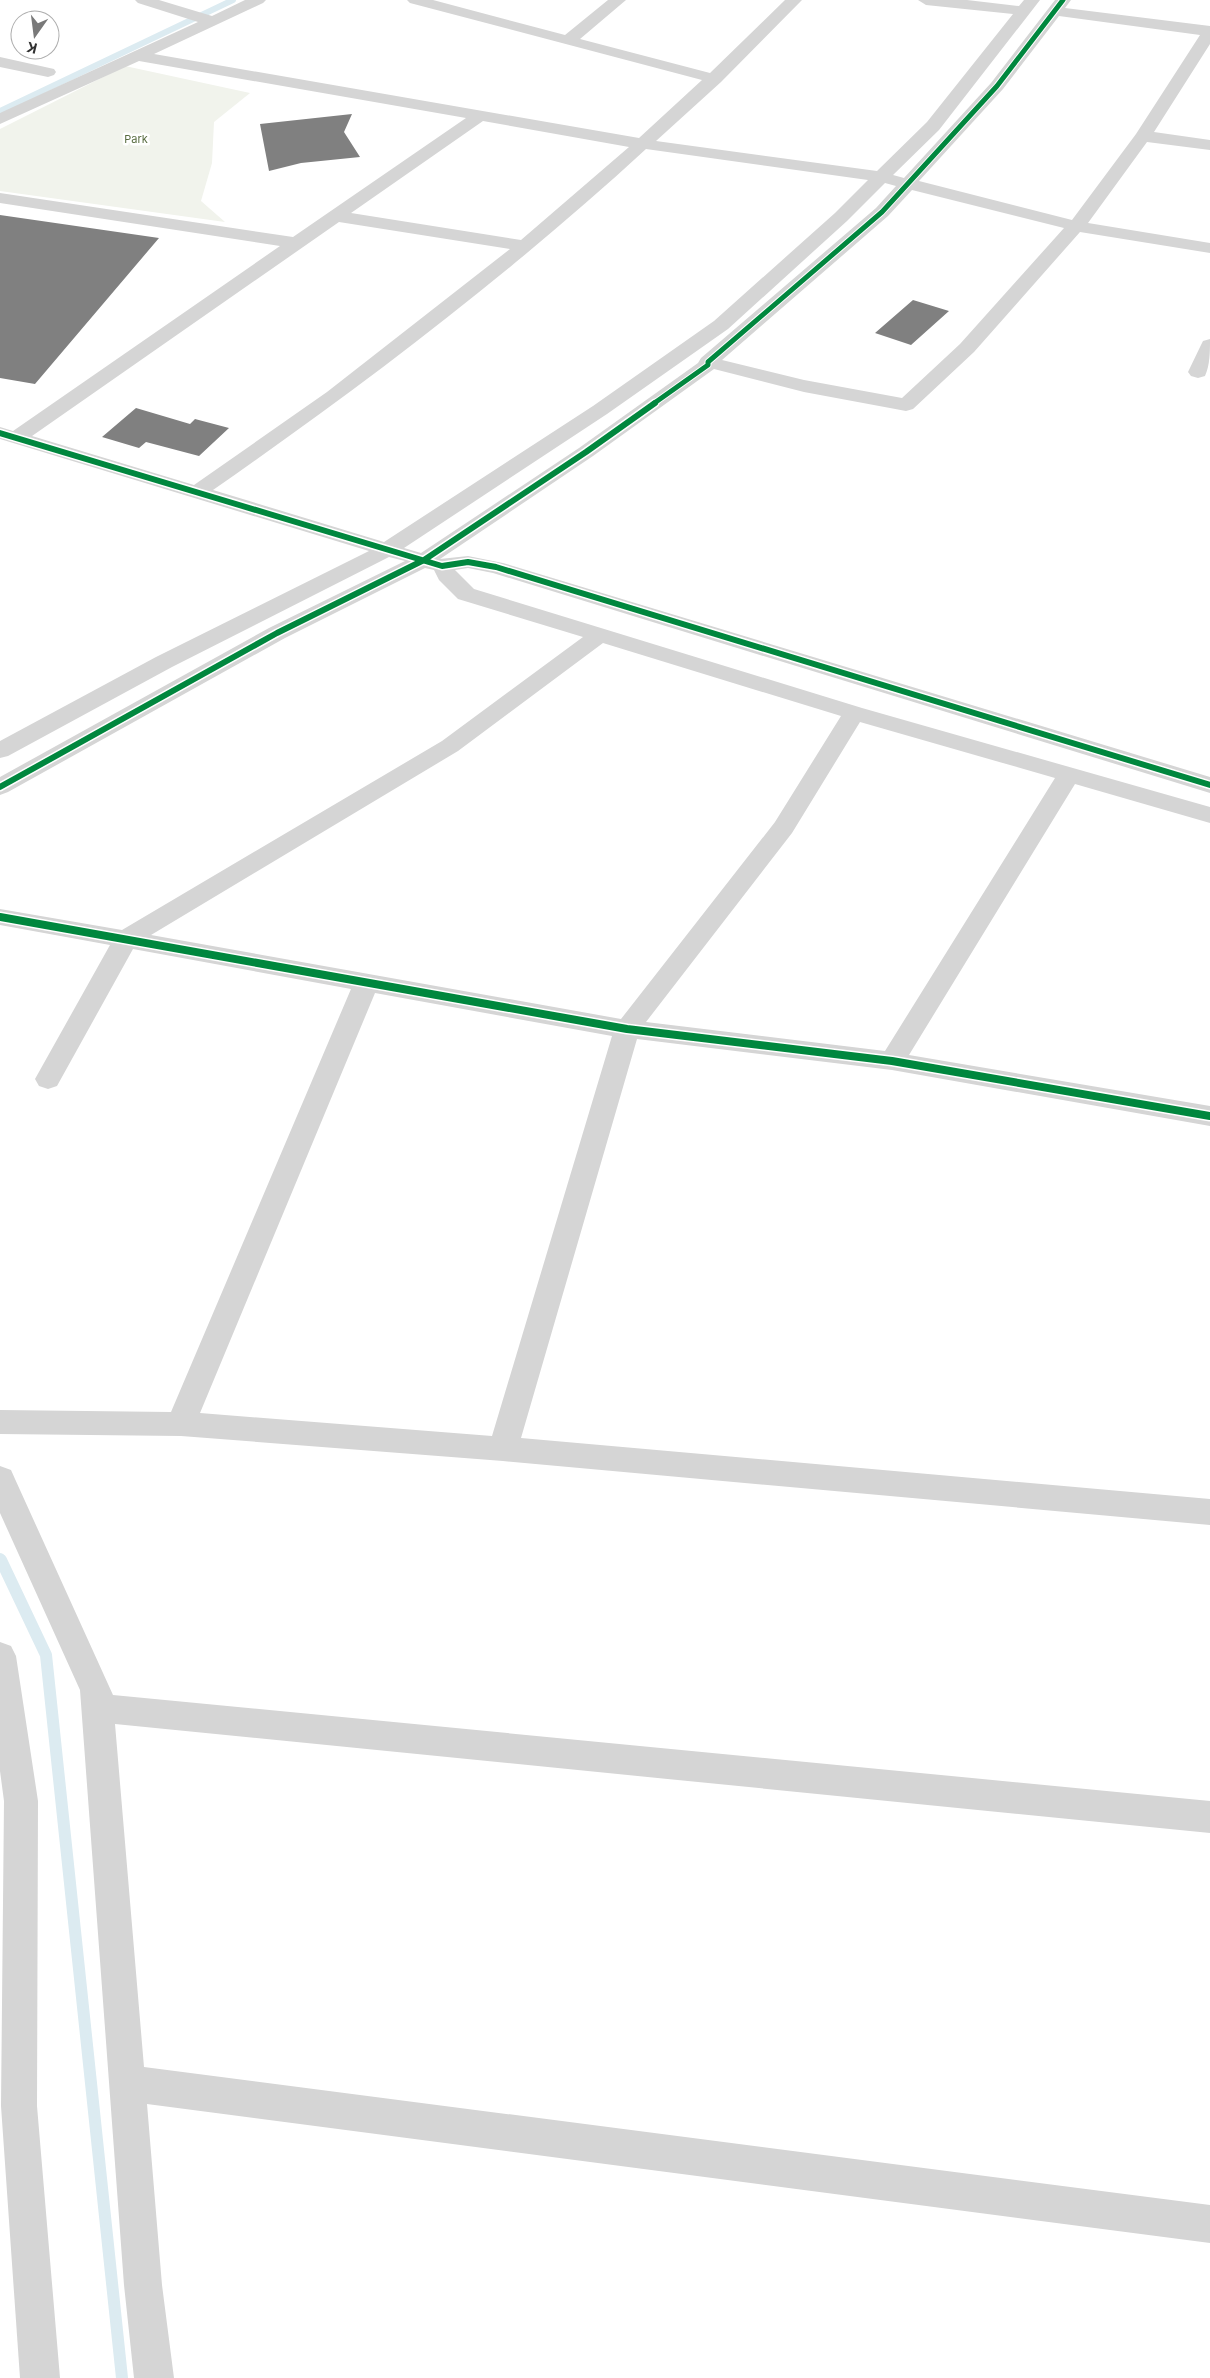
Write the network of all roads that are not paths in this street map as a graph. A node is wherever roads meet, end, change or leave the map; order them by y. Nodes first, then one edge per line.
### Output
1 (143, 0) edge
2 (258, 0) edge
3 (415, 0) edge
4 (618, 0) edge
5 (794, 0) edge
6 (926, 0) edge
7 (1028, 5) edge
8 (1058, 6) edge
9 (203, 18) junction
10 (1210, 31) edge
11 (570, 40) junction
12 (1204, 53) edge
13 (137, 56) junction
14 (0, 62) edge
15 (48, 72) dead end
16 (715, 79) junction
17 (480, 115) junction
18 (0, 119) edge
19 (1142, 136) junction
20 (644, 144) junction
21 (1210, 145) edge
22 (881, 177) junction
23 (909, 183) junction
24 (0, 198) edge
25 (335, 216) junction
26 (1076, 226) junction
27 (295, 243) junction
28 (526, 246) junction
29 (1210, 248) edge
30 (1210, 345) edge
31 (708, 362) junction
32 (1198, 372) dead end
33 (8, 436) edge
34 (198, 492) junction
35 (388, 549) junction
36 (433, 563) junction
37 (601, 634) junction
38 (854, 713) junction
39 (0, 751) edge
40 (1069, 775) junction
41 (1210, 785) edge
42 (0, 787) edge
43 (1210, 815) edge
44 (0, 917) edge
45 (126, 939) junction
46 (366, 983) junction
47 (627, 1029) junction
48 (892, 1061) junction
49 (48, 1080) dead end
50 (1210, 1116) edge
51 (0, 1422) edge
52 (181, 1424) junction
53 (503, 1449) junction
54 (0, 1479) edge
55 (1210, 1512) edge
56 (0, 1656) edge
57 (98, 1708) junction
58 (1210, 1817) edge
59 (128, 2083) junction
60 (9, 2106) edge
61 (1210, 2224) edge
62 (40, 2378) edge
63 (154, 2378) edge

1 - 9 street
2 - 9 street
3 - 11 street
4 - 11 street
5 - 16 street
6 - 7 street
7 - 22 street
8 - 10 street
8 - 23 street
9 - 13 street
10 - 12 street
11 - 16 street
12 - 19 street
13 - 17 street
13 - 18 street
14 - 15 street
16 - 20 street
17 - 20 street
17 - 25 street
19 - 21 street
19 - 26 street
20 - 22 street
20 - 28 street
22 - 23 street
22 - 35 street
23 - 26 street
23 - 31 street
24 - 27 street
25 - 27 street
25 - 28 street
26 - 29 street
26 - 31 street
27 - 33 street
28 - 34 street
30 - 32 street
31 - 36 street
33 - 34 street
34 - 35 street
35 - 36 street
35 - 39 street
36 - 37 street
36 - 41 street
36 - 42 street
37 - 38 street
37 - 45 street
38 - 40 street
38 - 47 street
40 - 43 street
40 - 48 street
44 - 45 street
45 - 46 street
45 - 49 street
46 - 47 street
46 - 52 street
47 - 48 street
47 - 53 street
48 - 50 street
51 - 52 street
52 - 53 street
53 - 55 street
54 - 57 street
56 - 60 street
57 - 58 street
57 - 59 street
59 - 61 street
59 - 63 street
60 - 62 street

